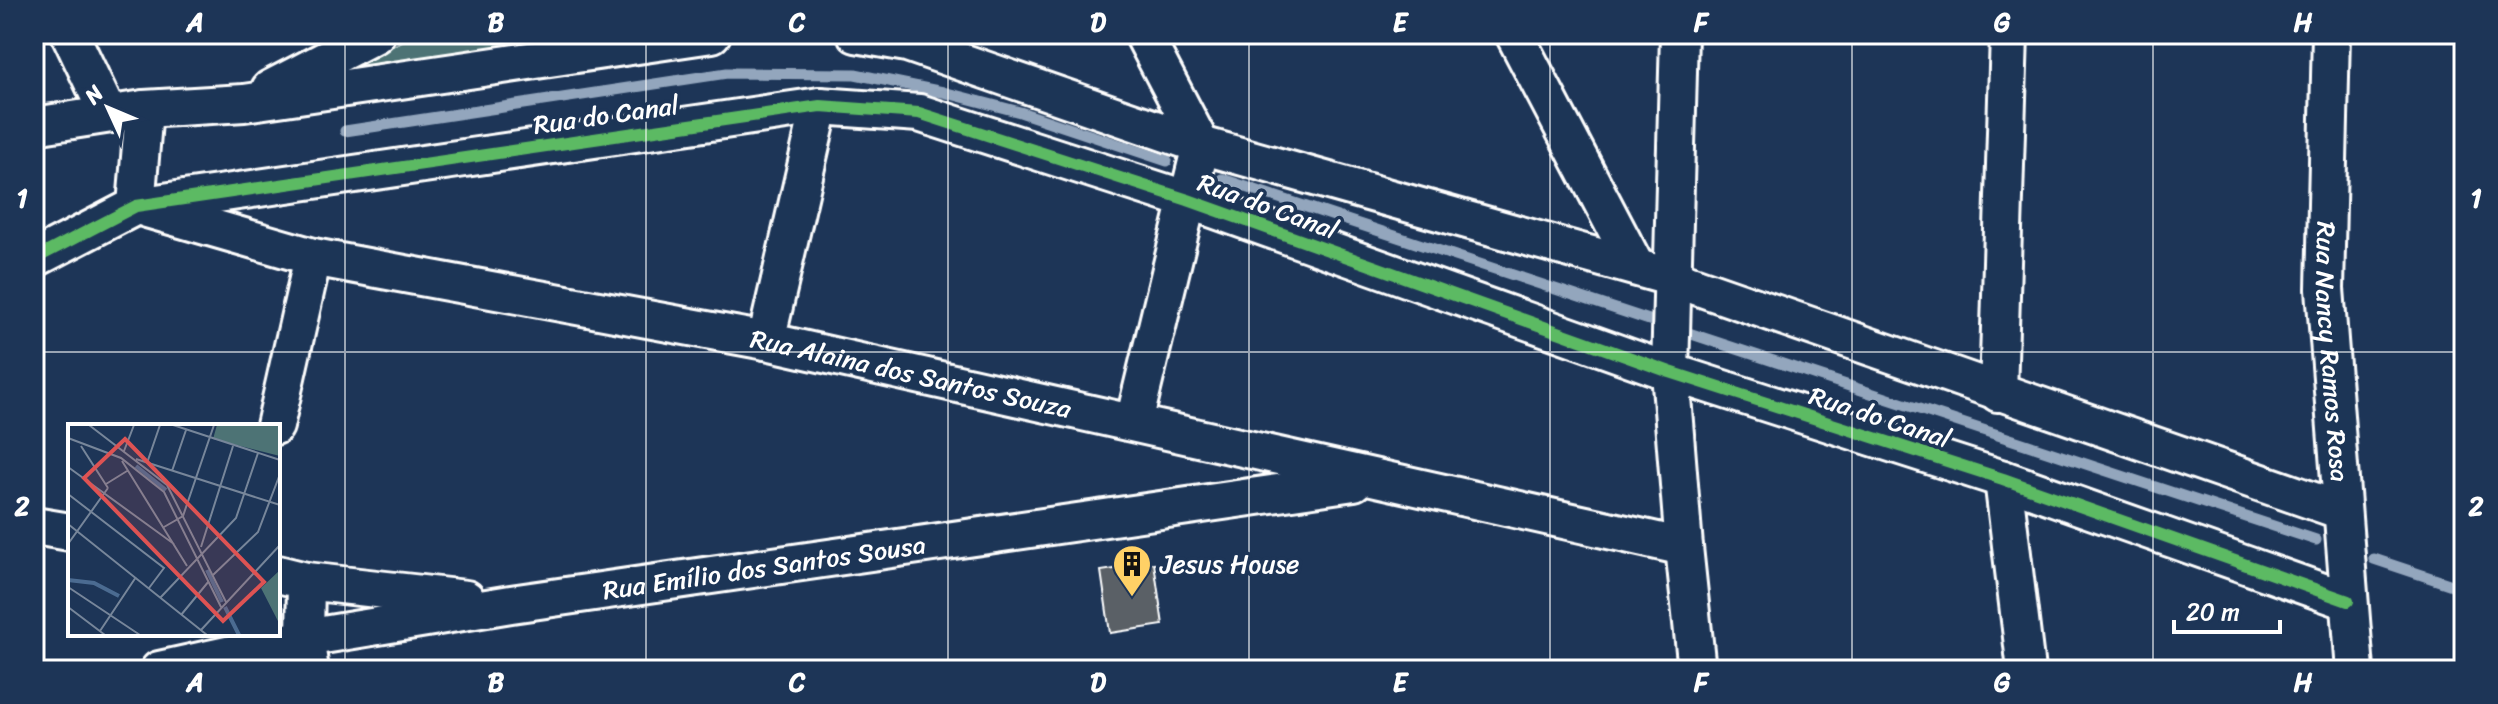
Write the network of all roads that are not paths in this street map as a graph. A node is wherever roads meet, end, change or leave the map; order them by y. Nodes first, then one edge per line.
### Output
1 (70, 34) edge
2 (376, 34) edge
3 (712, 34) edge
4 (856, 34) edge
5 (1143, 34) edge
6 (1514, 34) edge
7 (1679, 34) edge
8 (2009, 34) edge
9 (2331, 34) edge
10 (244, 103) junction
11 (820, 106) junction
12 (144, 109) junction
13 (108, 114) junction
14 (34, 126) edge
15 (1201, 145) junction
16 (1188, 200) junction
17 (136, 206) junction
18 (313, 257) junction
19 (34, 259) edge
20 (1636, 267) junction
21 (1672, 286) junction
22 (766, 341) junction
23 (1671, 359) junction
24 (1998, 393) junction
25 (1134, 422) junction
26 (275, 424) edge
27 (1374, 479) junction
28 (2003, 479) junction
29 (2342, 511) junction
30 (34, 526) edge
31 (68, 532) edge
32 (1684, 547) junction
33 (292, 578) edge
34 (2348, 601) junction
35 (511, 604) junction
36 (308, 654) edge
37 (159, 670) edge
38 (1697, 670) edge
39 (2026, 670) edge
40 (2355, 670) edge

1 - 13 street
2 - 10 street
3 - 10 street
4 - 15 street, Rua do Canal
5 - 15 street
6 - 20 street
7 - 21 street
8 - 24 street
9 - 29 street, Rua Nancy Ramos Rosa
10 - 12 street
11 - 16 street, Rua do Canal
11 - 17 street, Rua do Canal
11 - 22 street
12 - 13 street
12 - 17 street
13 - 14 street
15 - 16 street
15 - 20 street, Rua do Canal
16 - 23 street, Rua do Canal
16 - 25 street
17 - 18 street, Rua Alaina dos Santos Souza
17 - 19 street, Rua do Canal
18 - 22 street, Rua Alaina dos Santos Souza
18 - 26 street
20 - 21 street, Rua do Canal
21 - 23 street
21 - 24 street, Rua do Canal
22 - 25 street, Rua Alaina dos Santos Souza
23 - 28 street, Rua do Canal
23 - 32 street
24 - 29 street, Rua do Canal
25 - 27 street, Rua Alaina dos Santos Souza
27 - 32 street, Rua Alaina dos Santos Souza
27 - 35 street, Rua Emílio dos Santos Sousa
28 - 34 street, Rua do Canal
28 - 39 street
29 - 34 street, Rua Nancy Ramos Rosa
30 - 31 street
32 - 38 street
33 - 35 street
33 - 36 street
34 - 40 street, Rua Nancy Ramos Rosa
35 - 36 street, Rua Emílio dos Santos Sousa
36 - 37 street, Rua Emílio dos Santos Sousa

